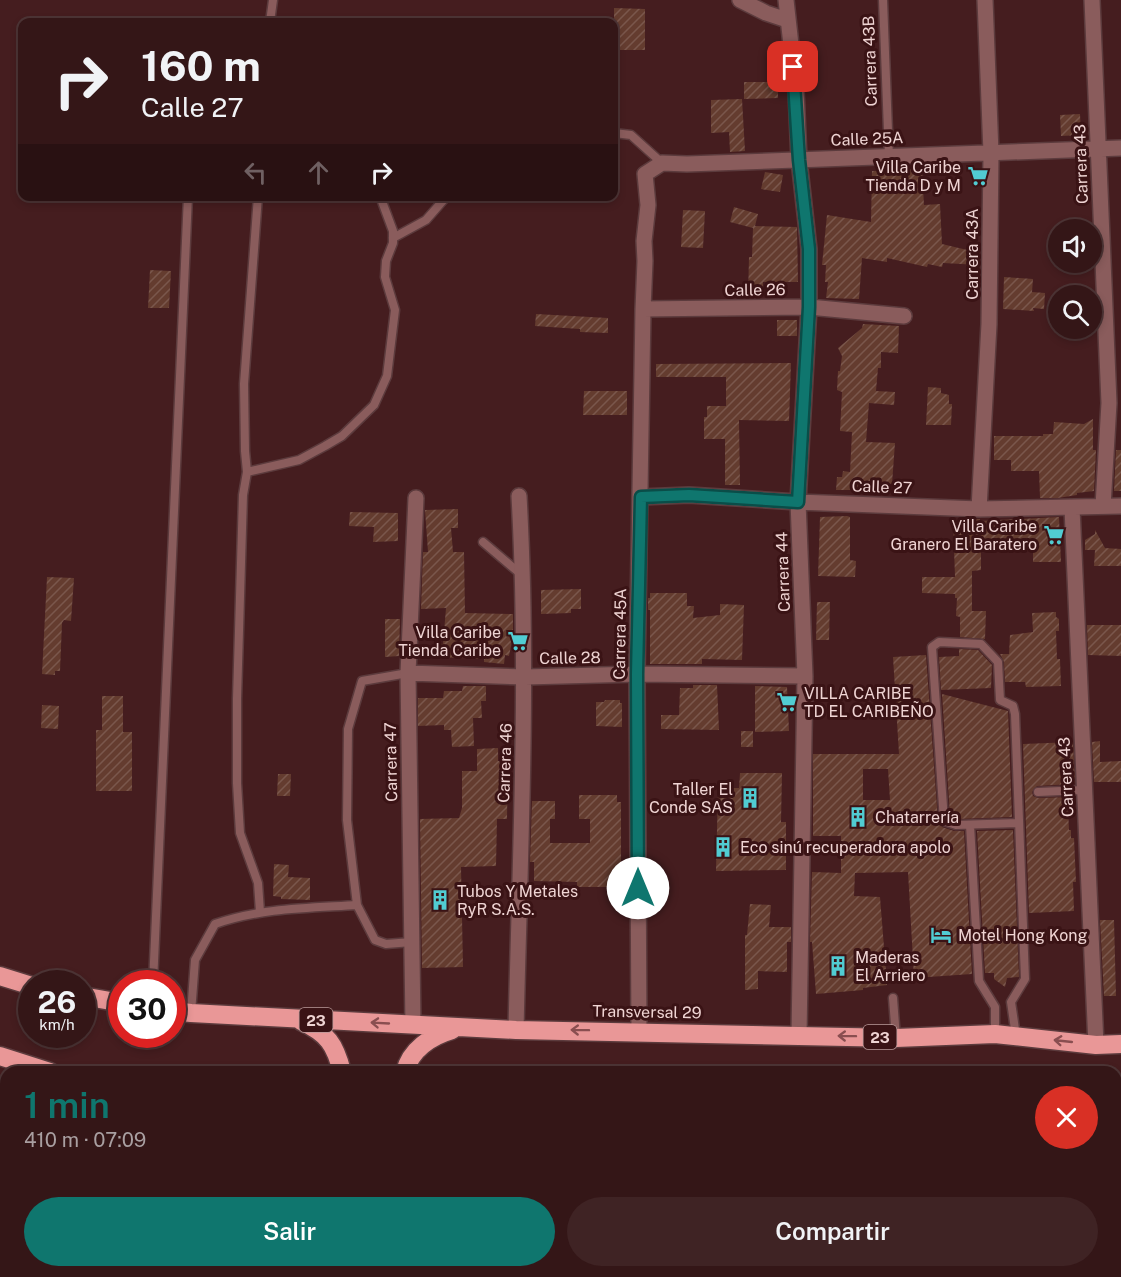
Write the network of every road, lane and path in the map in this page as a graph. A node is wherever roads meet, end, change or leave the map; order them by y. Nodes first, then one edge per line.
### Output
1 (273, 0) edge
2 (740, 0) edge
3 (786, 0) edge
4 (883, 0) edge
5 (985, 0) edge
6 (1092, 0) edge
7 (271, 18) edge
8 (787, 20) junction
9 (618, 134) edge
10 (1121, 148) edge
11 (1098, 149) junction
12 (991, 153) junction
13 (890, 157) junction
14 (799, 160) junction
15 (662, 163) junction
16 (188, 201) edge
17 (258, 201) edge
18 (382, 201) edge
19 (443, 201) edge
20 (393, 238) junction
21 (809, 307) junction
22 (643, 309) junction
23 (904, 316) dead end
24 (247, 472) junction
25 (519, 496) dead end
26 (641, 497) junction
27 (416, 498) dead end
28 (798, 502) junction
29 (1103, 506) junction
30 (1121, 506) edge
31 (1072, 508) junction
32 (979, 509) junction
33 (483, 542) dead end
34 (524, 577) junction
35 (408, 673) junction
36 (637, 674) junction
37 (805, 676) junction
38 (525, 677) junction
39 (1084, 790) junction
40 (1038, 792) dead end
41 (1019, 823) junction
42 (970, 825) junction
43 (357, 905) junction
44 (260, 912) junction
45 (412, 942) junction
46 (154, 970) edge
47 (0, 976) edge
48 (18, 982) edge
49 (893, 998) dead end
50 (186, 1013) edge
51 (191, 1014) junction
52 (298, 1019) junction
53 (413, 1025) junction
54 (459, 1027) junction
55 (516, 1030) junction
56 (639, 1031) junction
57 (994, 1034) junction
58 (799, 1035) junction
59 (1016, 1036) junction
60 (896, 1038) junction
61 (1121, 1044) edge
62 (1096, 1045) junction
63 (0, 1056) edge
64 (31, 1066) edge
65 (341, 1066) edge
66 (407, 1066) edge

1 - 7 lane
2 - 8 street
3 - 8 street, Carrera 44
4 - 13 lane, Carrera 43B
5 - 12 street, Carrera 43A
6 - 11 street, Carrera 43
8 - 14 street, Carrera 44
9 - 15 lane
10 - 11 street, Calle 25A
11 - 12 street, Calle 25A
11 - 29 street, Carrera 43
12 - 13 street, Calle 25A
12 - 32 street, Carrera 43A
13 - 14 street, Calle 25A
14 - 15 street, Calle 25A
14 - 21 street, Carrera 44
15 - 22 street
16 - 46 lane
17 - 24 lane
18 - 20 lane
19 - 20 lane
20 - 24 lane
21 - 22 street, Calle 26
21 - 23 street, Calle 26
21 - 28 street, Carrera 44
22 - 26 street, Carrera 45A
24 - 44 lane
25 - 34 street, Carrera 46
26 - 28 street, Calle 27
26 - 36 street, Carrera 45A
27 - 35 street, Carrera 47
28 - 32 street, Calle 27
28 - 37 street, Carrera 44
29 - 30 street, Calle 27
29 - 31 street, Calle 27
31 - 32 street, Calle 27
31 - 39 street, Carrera 43
33 - 34 lane
34 - 38 street, Carrera 46
35 - 38 street, Calle 28
35 - 43 lane
35 - 45 street, Carrera 47
36 - 37 street, Calle 28
36 - 38 street, Calle 28
36 - 56 street, Carrera 45A
37 - 58 street, Carrera 44
38 - 55 street, Carrera 46
39 - 40 lane
39 - 62 street, Carrera 43
41 - 42 lane
41 - 42 lane
41 - 59 lane
42 - 57 lane
43 - 44 lane
43 - 45 lane
44 - 51 lane
45 - 53 street, Carrera 47
47 - 48 highway
49 - 60 lane
50 - 51 highway, Transversal 29 / 23
51 - 52 highway, Transversal 29 / 23
53 -> 52 highway, Transversal 29 / 23
52 - 65 highway
53 - 54 highway, Transversal 29 / 23
54 - 55 highway, Transversal 29 / 23
54 - 66 highway
56 -> 55 highway, Transversal 29 / 23
56 - 58 highway, Transversal 29 / 23
57 - 59 highway, Transversal 29 / 23
57 - 60 highway, Transversal 29 / 23
60 -> 58 highway, Transversal 29 / 23
62 -> 59 highway, Transversal 29 / 23
61 - 62 highway, Transversal 29 / 23
63 - 64 highway

